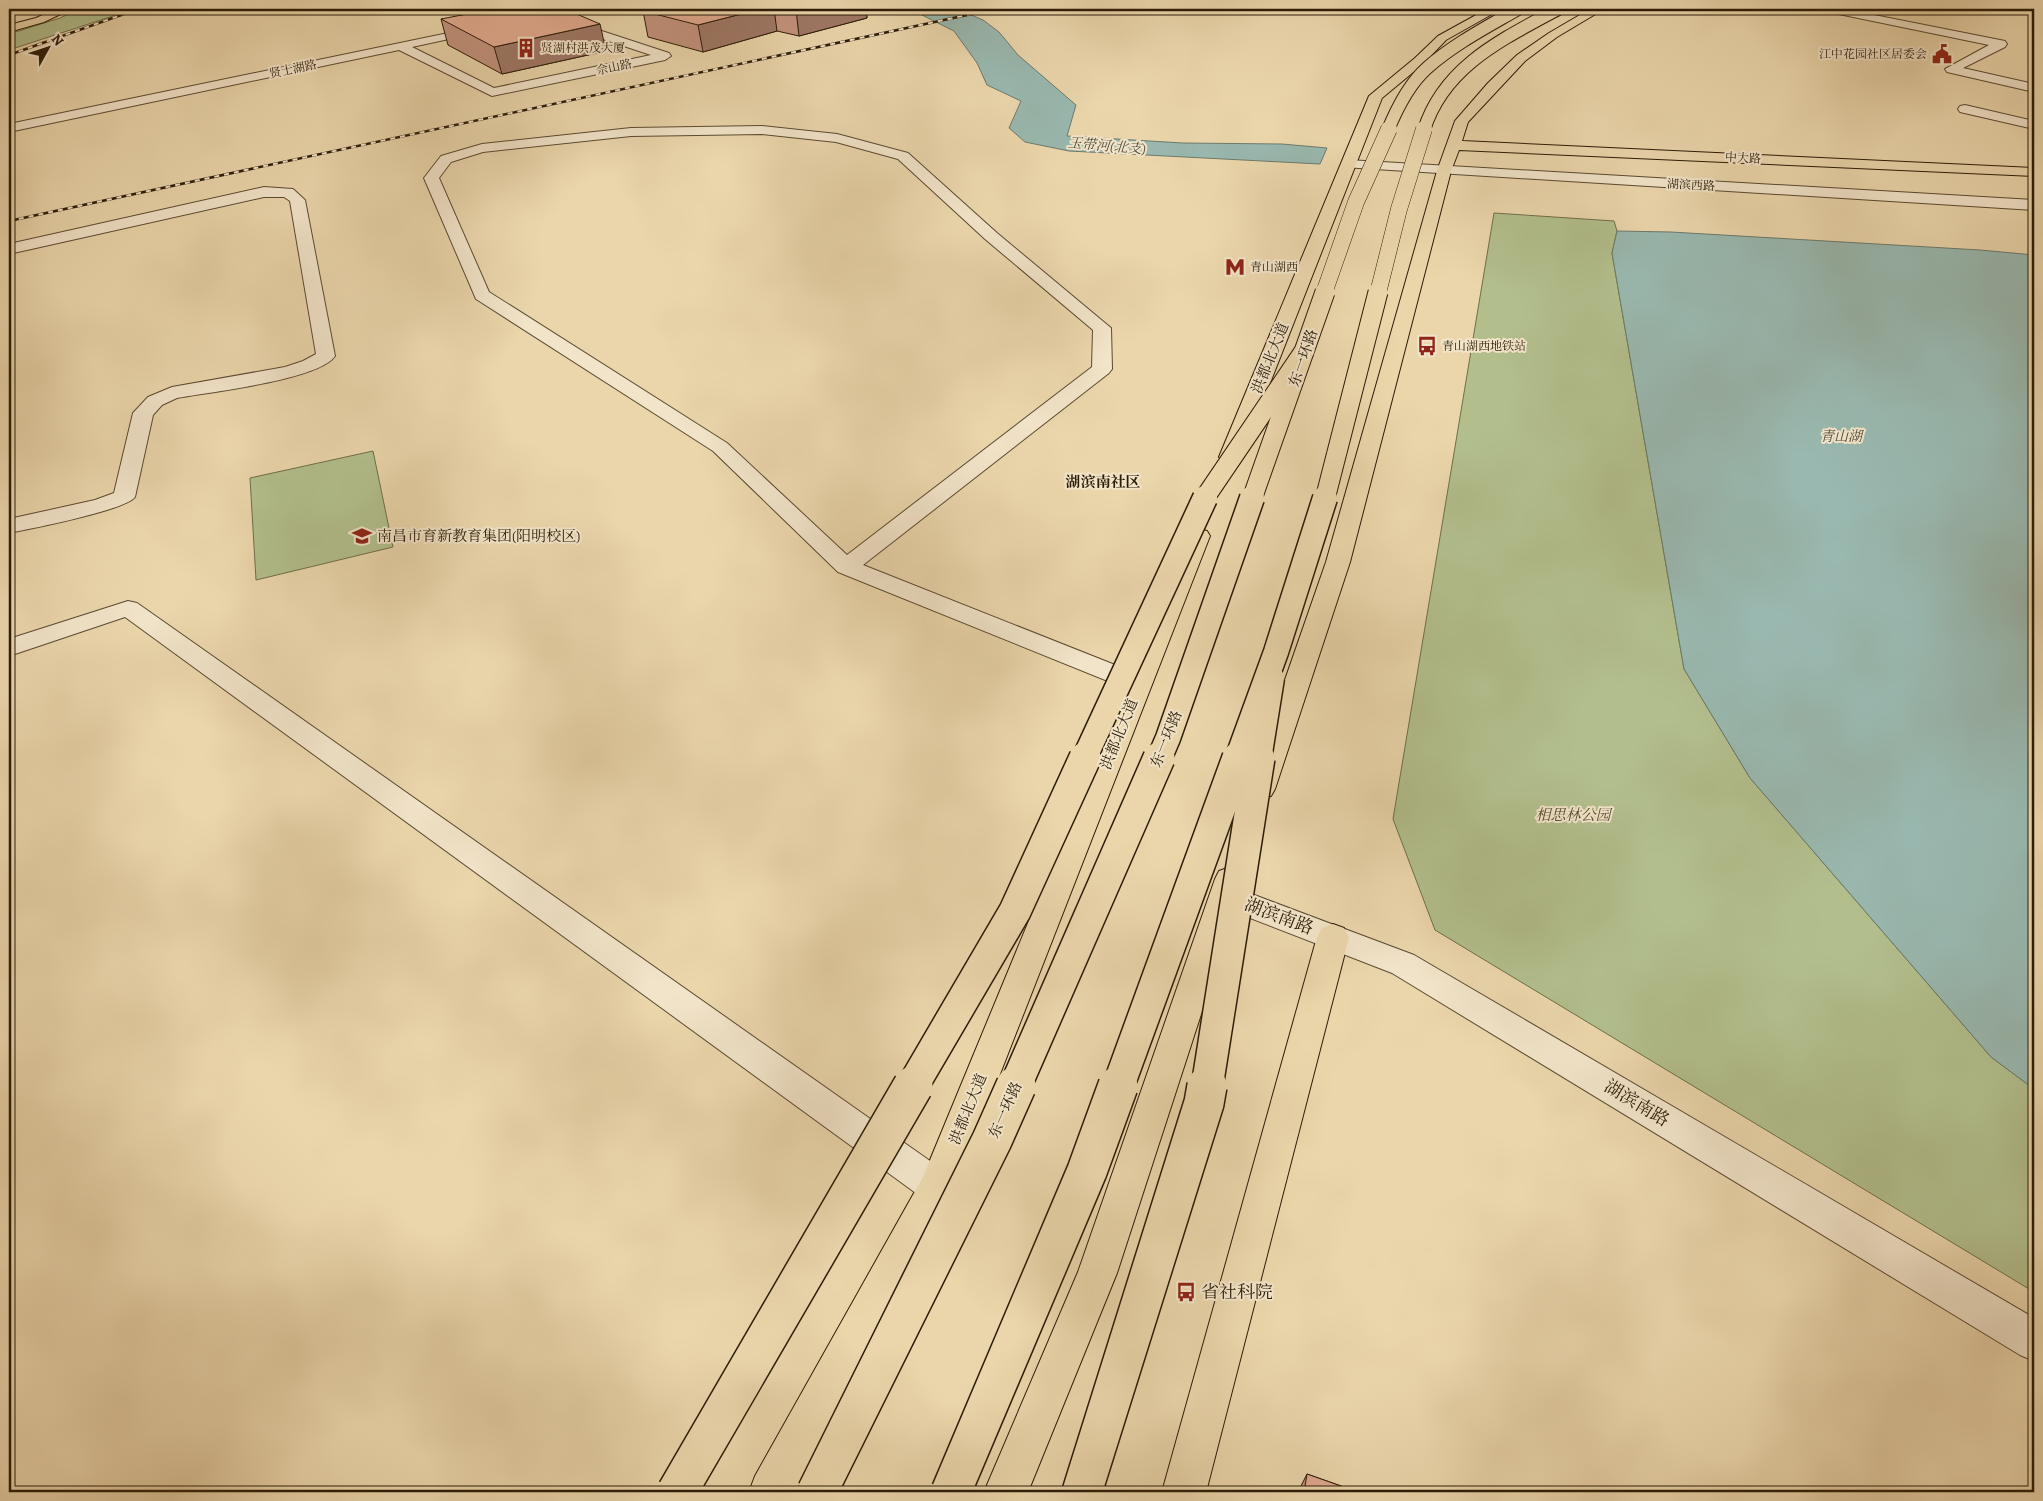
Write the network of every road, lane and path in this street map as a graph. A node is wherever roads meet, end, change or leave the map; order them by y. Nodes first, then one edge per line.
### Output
1 (65, 9) edge
2 (499, 9) edge
3 (576, 9) edge
4 (1495, 9) edge
5 (1518, 9) edge
6 (1558, 9) edge
7 (1598, 9) edge
8 (1829, 9) edge
9 (544, 16) junction
10 (9, 29) edge
11 (401, 46) junction
12 (2034, 88) edge
13 (1965, 109) dead end
14 (2034, 125) edge
15 (9, 128) edge
16 (1458, 130) junction
17 (1478, 131) dead end
18 (1587, 137) dead end
19 (1448, 158) junction
20 (2034, 161) edge
21 (1348, 164) junction
22 (2034, 172) edge
23 (2034, 206) edge
24 (9, 249) edge
25 (1307, 346) junction
26 (9, 526) edge
27 (846, 568) junction
28 (9, 648) edge
29 (1276, 652) junction
30 (1139, 684) junction
31 (1225, 896) junction
32 (1333, 937) junction
33 (937, 1187) junction
34 (2034, 1341) edge
35 (677, 1492) edge
36 (772, 1492) edge
37 (817, 1492) edge
38 (951, 1492) edge
39 (1006, 1492) edge
40 (1082, 1492) edge
41 (1184, 1492) edge

1 - 10 main road
2 - 9 street, 佘山路
3 - 9 street, 贤士湖路
4 - 21 main road, 洪都北大道
5 - 25 main road, 东一环路, bridge
6 - 29 main road, bridge
7 - 16 main road
8 - 12 street
9 - 11 street, 贤士湖路
9 - 11 street, 佘山路
11 - 15 street, 贤士湖路
13 - 14 street
16 - 17 main road
16 - 19 main road
18 - 20 main road, 中大路
19 - 21 street, 湖滨西路
19 - 22 main road, 中大路
19 - 23 street, 湖滨西路
19 - 31 main road
21 - 30 main road, 洪都北大道
24 - 26 street
25 - 35 main road, bridge
25 - 37 main road, 东一环路, bridge
27 - 27 street
27 - 30 street
28 - 33 street
29 - 38 main road, bridge
29 - 40 main road, bridge
30 - 33 main road, 洪都北大道
31 - 32 street, 湖滨南路
31 - 39 main road
32 - 34 street, 湖滨南路
32 - 41 main road
33 - 36 main road, 洪都北大道

